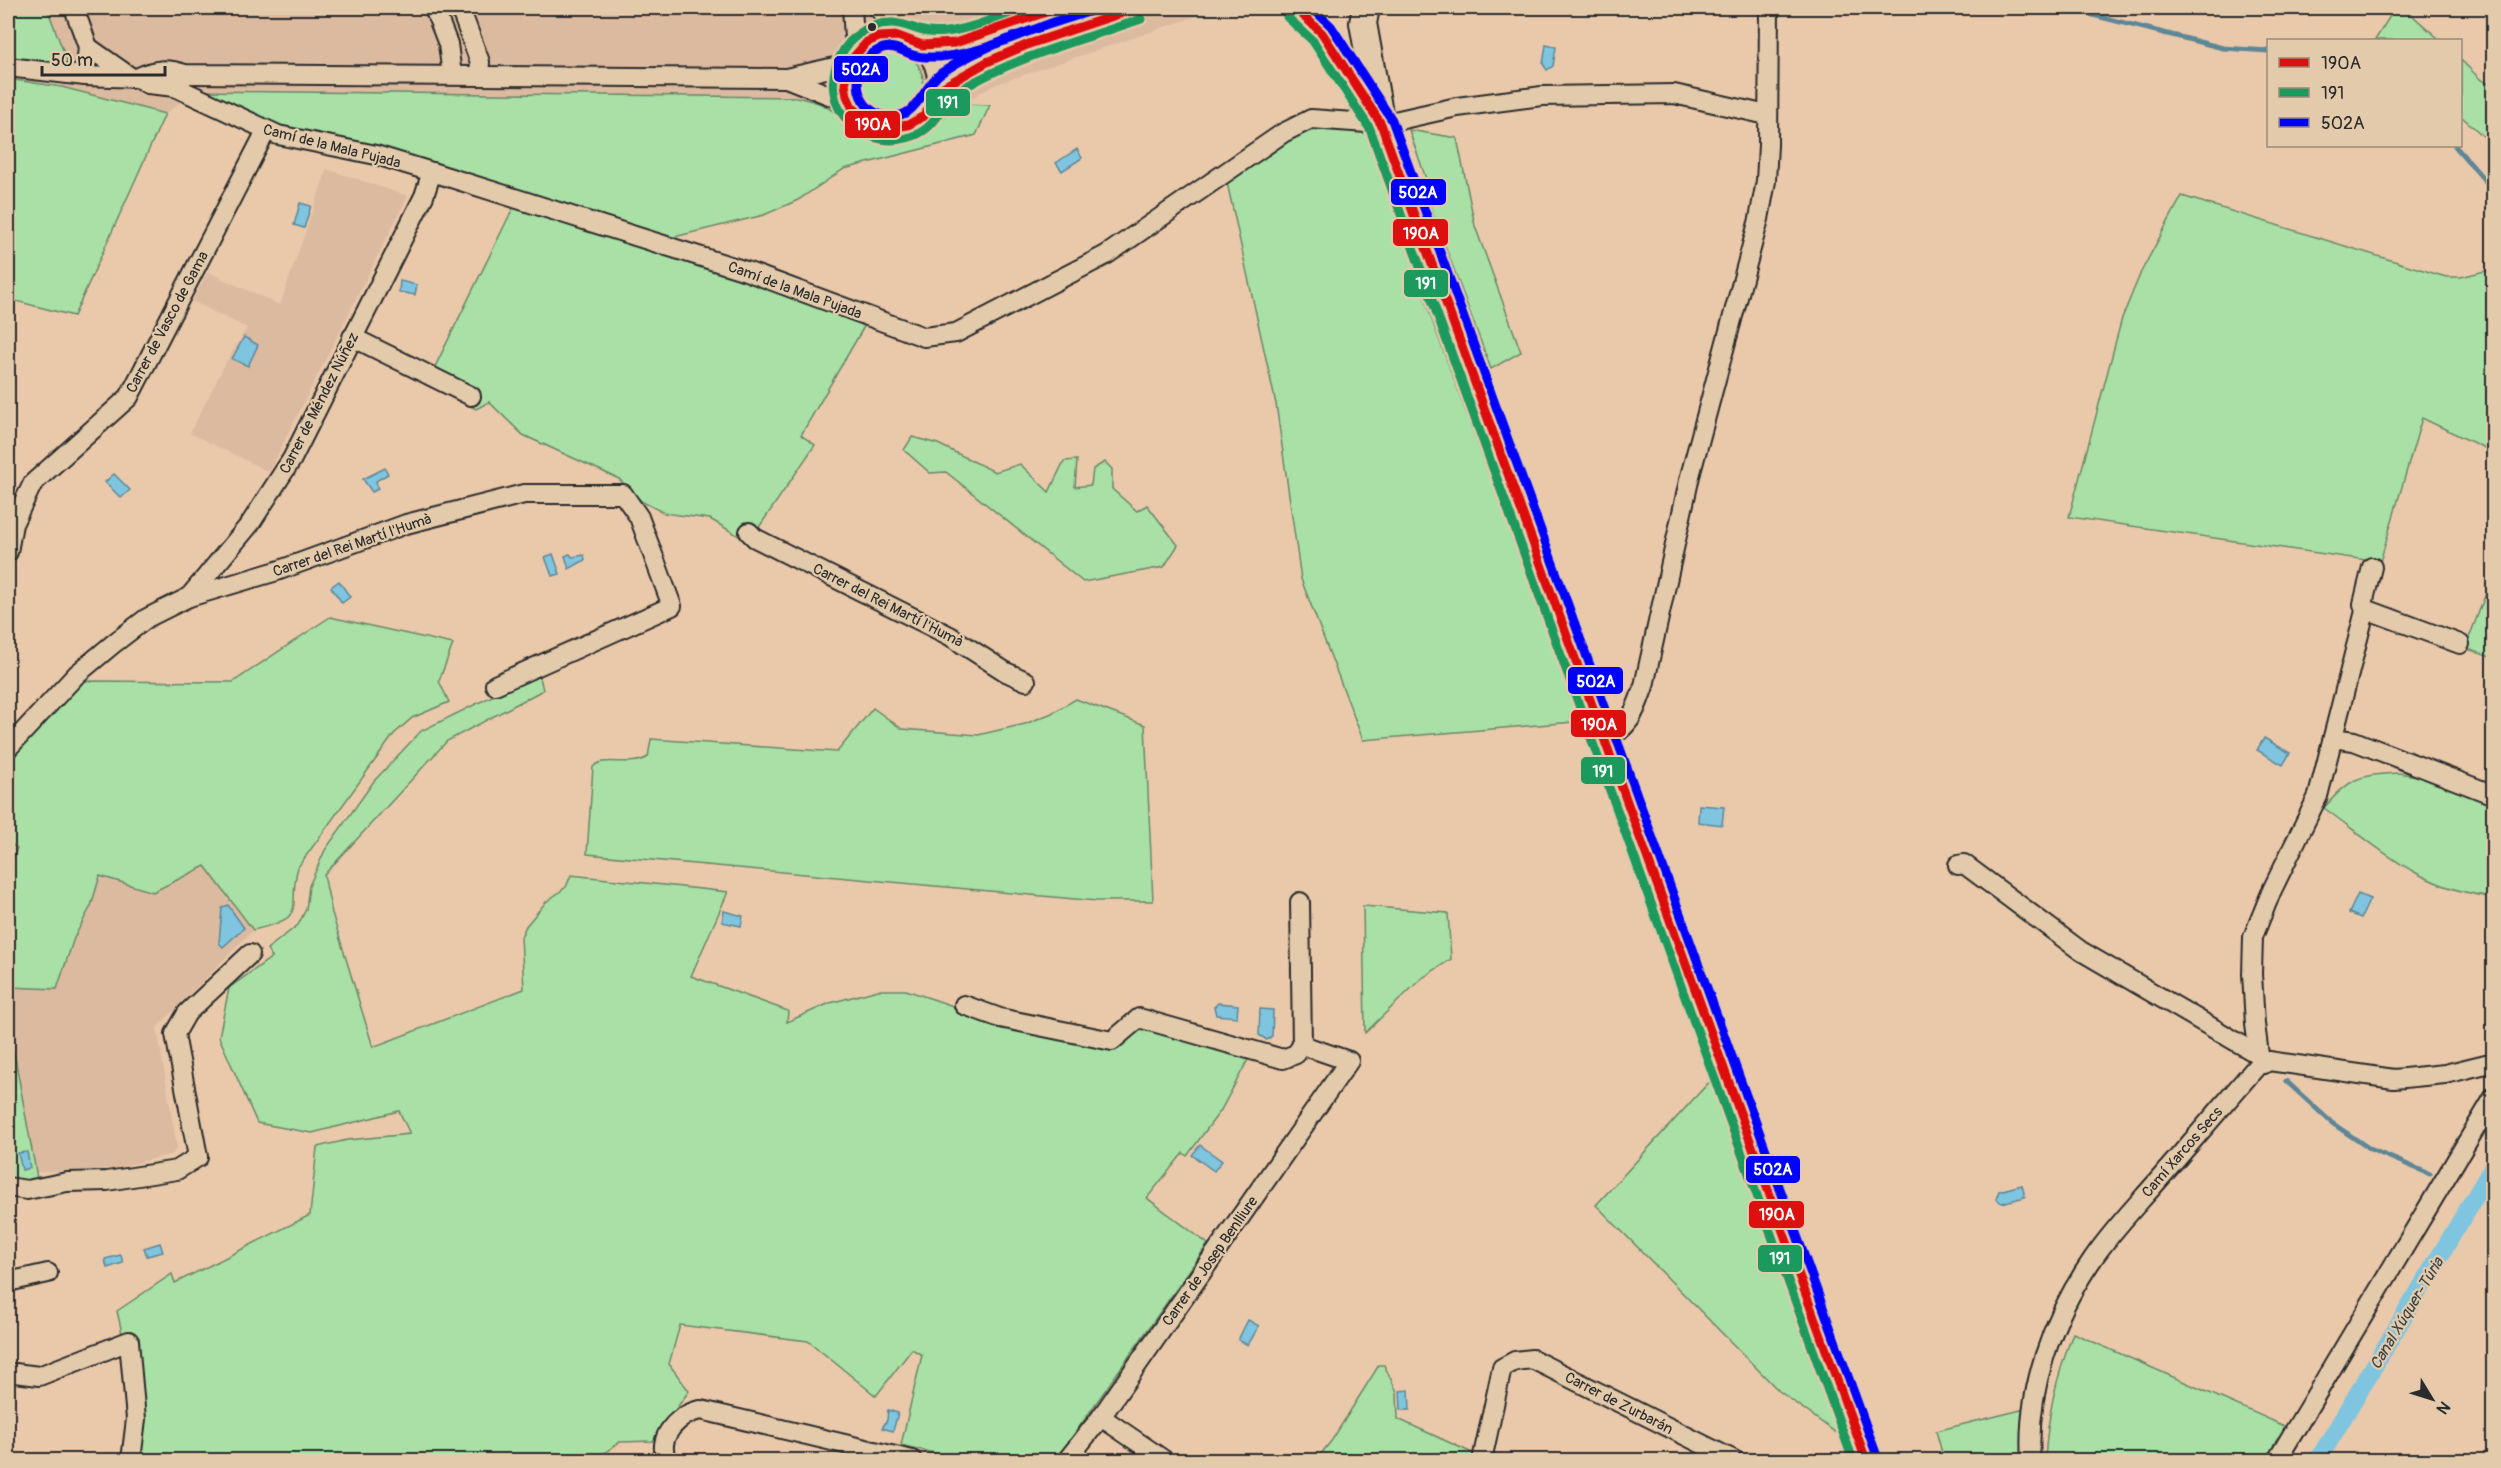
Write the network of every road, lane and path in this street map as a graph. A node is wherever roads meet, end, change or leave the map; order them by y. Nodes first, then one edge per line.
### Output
1 (74, 8) edge
2 (434, 8) edge
3 (460, 8) edge
4 (852, 8) edge
5 (878, 8) edge
6 (1010, 8) edge
7 (1058, 8) edge
8 (1137, 8) edge
9 (1297, 8) edge
10 (1318, 8) edge
11 (1366, 8) edge
12 (1769, 8) edge
13 (974, 38) junction
14 (913, 41) junction
15 (88, 47) junction
16 (852, 58) junction
17 (8, 67) edge
18 (452, 75) junction
19 (479, 75) junction
20 (85, 76) junction
21 (135, 78) junction
22 (786, 78) junction
23 (180, 81) junction
24 (937, 92) junction
25 (849, 103) junction
26 (1767, 115) junction
27 (1381, 124) junction
28 (266, 131) junction
29 (432, 172) junction
30 (352, 338) junction
31 (471, 396) dead end
32 (749, 532) dead end
33 (8, 552) edge
34 (2372, 567) dead end
35 (189, 597) junction
36 (2365, 611) junction
37 (2460, 644) dead end
38 (1026, 681) dead end
39 (495, 685) dead end
40 (2333, 738) junction
41 (1604, 741) junction
42 (8, 748) edge
43 (2493, 795) edge
44 (1958, 865) dead end
45 (1300, 902) dead end
46 (250, 954) dead end
47 (964, 1005) dead end
48 (1302, 1045) junction
49 (2261, 1059) junction
50 (2493, 1062) edge
51 (2493, 1097) edge
52 (8, 1187) edge
53 (48, 1273) dead end
54 (8, 1282) edge
55 (8, 1375) edge
56 (1101, 1417) junction
57 (666, 1458) edge
58 (131, 1461) edge
59 (912, 1461) edge
60 (1067, 1461) edge
61 (1164, 1461) edge
62 (1482, 1461) edge
63 (1734, 1461) edge
64 (1866, 1461) edge
65 (2031, 1461) edge
66 (2277, 1461) edge

1 - 15 street
2 - 18 street
3 - 19 street
4 - 16 street
5 - 14 street
6 - 13 street
7 - 13 street
8 - 24 street
9 - 10 main road
9 - 27 main road
11 - 27 main road
12 - 26 street
13 - 14 street
14 - 16 street
14 - 24 street
15 - 20 street
15 - 21 street
16 - 22 street
16 - 25 street
17 - 20 street, Camí de la Mala Pujada
18 - 19 street
18 - 23 street
19 - 22 street
20 - 21 street, Camí de la Mala Pujada
21 - 23 street, Camí de la Mala Pujada
22 - 25 street
23 - 28 street, Camí de la Mala Pujada
24 - 25 street
26 - 27 street, Camí de la Mala Pujada
26 - 41 street
27 - 29 street, Camí de la Mala Pujada
27 - 41 main road
28 - 29 street, Camí de la Mala Pujada
28 - 33 street, Carrer de Vasco de Gama
29 - 30 street, Carrer de Méndez Núñez
30 - 31 street
30 - 35 street, Carrer de Méndez Núñez
32 - 38 street, Carrer del Rei Martí l'Humà
34 - 36 street
35 - 39 street, Carrer del Rei Martí l'Humà
35 - 42 street, Carrer de Méndez Núñez
36 - 37 street
36 - 40 street
40 - 43 street
40 - 49 street
41 - 64 main road
44 - 49 street
45 - 48 street
46 - 52 street
47 - 48 street
48 - 56 street, Carrer de Josep Benlliure
49 - 50 street
49 - 65 street, Camí Xarcos Secs
51 - 66 street
53 - 54 street
55 - 58 street
56 - 60 street, Carrer de Josep Benlliure
56 - 61 street
57 - 59 street
62 - 63 street, Carrer de Zurbarán

